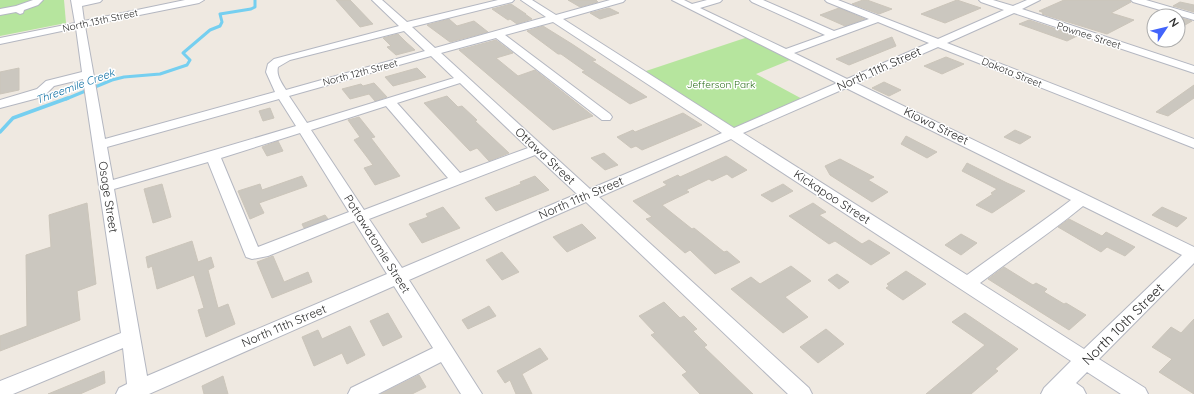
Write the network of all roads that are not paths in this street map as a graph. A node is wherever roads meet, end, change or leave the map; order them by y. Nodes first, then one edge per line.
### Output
1 (38, 0) edge
2 (97, 0) edge
3 (199, 0) edge
4 (376, 0) edge
5 (509, 0) edge
6 (526, 0) edge
7 (620, 0) edge
8 (677, 0) edge
9 (717, 0) edge
10 (755, 0) edge
11 (830, 0) edge
12 (984, 0) edge
13 (1035, 0) edge
14 (1136, 0) edge
15 (76, 2) edge
16 (459, 3) dead end
17 (692, 7) junction
18 (18, 9) junction
19 (468, 10) junction
20 (1013, 10) junction
21 (0, 12) edge
22 (0, 17) edge
23 (1194, 17) edge
24 (554, 19) junction
25 (878, 19) junction
26 (79, 25) junction
27 (406, 27) junction
28 (498, 34) junction
29 (834, 35) junction
30 (0, 41) edge
31 (939, 43) junction
32 (433, 52) junction
33 (785, 53) junction
34 (1194, 70) edge
35 (89, 76) junction
36 (462, 79) junction
37 (848, 83) junction
38 (282, 94) junction
39 (388, 102) junction
40 (0, 104) edge
41 (606, 117) dead end
42 (303, 127) junction
43 (733, 133) junction
44 (1194, 144) edge
45 (100, 145) junction
46 (538, 149) junction
47 (212, 156) junction
48 (458, 179) junction
49 (107, 186) junction
50 (588, 196) junction
51 (1082, 198) junction
52 (359, 215) junction
53 (1194, 253) edge
54 (399, 277) junction
55 (966, 284) junction
56 (132, 337) junction
57 (445, 351) junction
58 (1086, 361) junction
59 (0, 390) edge
60 (1063, 391) edge
61 (135, 392) edge
62 (358, 394) edge
63 (472, 394) edge
64 (802, 394) edge
65 (1138, 394) edge

1 - 18 street
2 - 15 street
3 - 26 street, North 13th Street
4 - 27 street, Ottawa Street
5 - 19 street
6 - 24 street, Kickapoo Street
7 - 24 street, North 12th Street
8 - 17 street, Kiowa Street
9 - 17 street
10 - 29 street
11 - 25 street, Dakota Street
12 - 20 street, Pawnee Street
13 - 20 street, North 11th Street
14 - 23 street
15 - 26 street, Osage Street
16 - 19 street
17 - 33 street, Kiowa Street
18 - 21 street
18 - 22 street
19 - 27 street
20 - 31 street, North 11th Street
20 - 34 street, Pawnee Street
24 - 28 street, North 12th Street
24 - 43 street, Kickapoo Street
25 - 29 street
25 - 31 street, Dakota Street
26 - 30 street, North 13th Street
26 - 35 street, Osage Street
27 - 32 street, Ottawa Street
27 - 38 street, Pottawatomie Street
28 - 32 street, North 12th Street
28 - 41 street
29 - 33 street
31 - 37 street, North 11th Street
31 - 44 street, Dakota Street
32 - 36 street, Ottawa Street
32 - 38 street, North 12th Street
33 - 37 street, Kiowa Street
35 - 40 street
35 - 45 street, Osage Street
36 - 39 street
36 - 46 street, Ottawa Street
37 - 43 street, North 11th Street
37 - 51 street, Kiowa Street
38 - 42 street, Pottawatomie Street
38 - 45 street, North 12th Street
39 - 42 street
39 - 48 street
42 - 47 street
42 - 52 street, Pottawatomie Street
43 - 50 street, North 11th Street
43 - 55 street, Kickapoo Street
45 - 49 street, Osage Street
46 - 48 street
46 - 50 street, Ottawa Street
47 - 49 street
47 - 52 street
48 - 52 street
49 - 56 street, Osage Street
50 - 54 street, North 11th Street
50 - 64 street, Ottawa Street
51 - 53 street, Kiowa Street
51 - 55 street
52 - 54 street, Pottawatomie Street
53 - 58 street, North 10th Street
54 - 57 street, Pottawatomie Street
54 - 61 street, North 11th Street
55 - 58 street, Kickapoo Street
56 - 59 street
56 - 61 street, Osage Street
57 - 62 street
57 - 63 street, Pottawatomie Street
58 - 60 street, North 10th Street
58 - 65 street, Kickapoo Street

